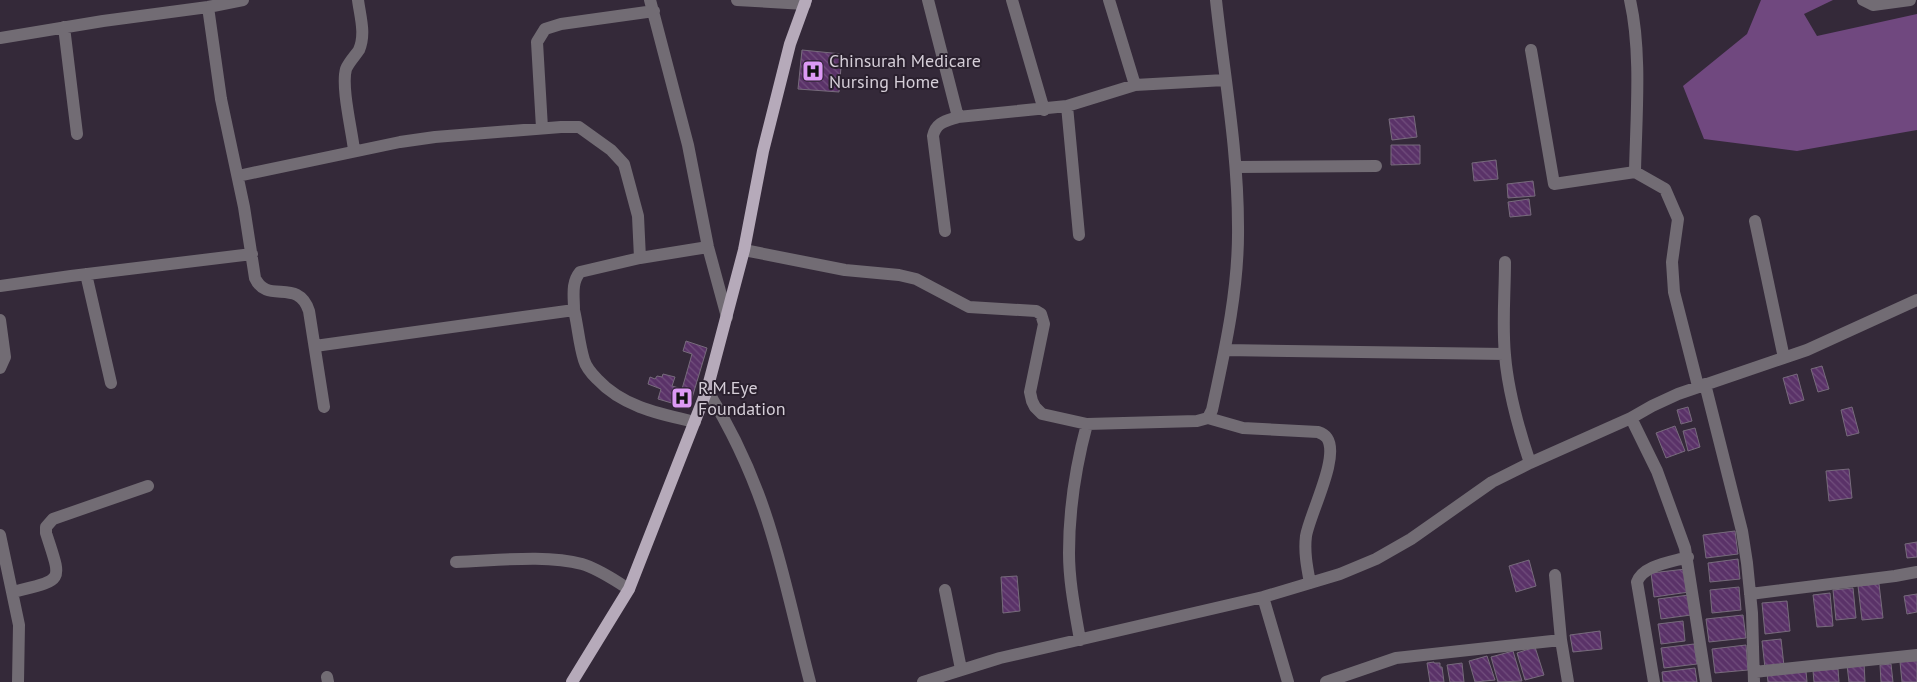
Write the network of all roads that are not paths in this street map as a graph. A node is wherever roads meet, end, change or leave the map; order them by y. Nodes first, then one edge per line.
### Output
1 (244, 0) edge
2 (358, 0) edge
3 (737, 0) edge
4 (928, 0) edge
5 (1012, 0) edge
6 (1109, 0) edge
7 (1216, 0) edge
8 (1630, 0) edge
9 (1863, 0) edge
10 (1910, 0) edge
11 (806, 2) edge
12 (182, 5) edge
13 (652, 5) edge
14 (208, 7) junction
15 (64, 28) junction
16 (0, 38) edge
17 (1531, 50) dead end
18 (1225, 80) junction
19 (1135, 85) junction
20 (1067, 106) junction
21 (1044, 110) junction
22 (958, 117) junction
23 (542, 128) junction
24 (77, 134) dead end
25 (354, 150) junction
26 (1376, 166) dead end
27 (1236, 167) junction
28 (1634, 172) junction
29 (238, 176) junction
30 (1755, 221) dead end
31 (945, 231) dead end
32 (1079, 235) dead end
33 (708, 247) junction
34 (744, 250) junction
35 (252, 254) junction
36 (640, 258) junction
37 (1505, 262) dead end
38 (86, 274) junction
39 (0, 286) edge
40 (1917, 300) edge
41 (574, 310) junction
42 (727, 318) junction
43 (0, 320) edge
44 (314, 346) junction
45 (1225, 350) junction
46 (1505, 354) junction
47 (1784, 358) junction
48 (0, 368) edge
49 (111, 383) dead end
50 (1702, 385) junction
51 (707, 390) junction
52 (324, 407) dead end
53 (1208, 418) junction
54 (1631, 418) junction
55 (696, 422) junction
56 (1087, 424) junction
57 (1530, 463) junction
58 (148, 486) dead end
59 (0, 535) edge
60 (1688, 557) junction
61 (456, 562) dead end
62 (1917, 572) edge
63 (1556, 575) dead end
64 (1310, 583) junction
65 (629, 589) junction
66 (945, 590) dead end
67 (13, 592) junction
68 (1750, 594) junction
69 (1263, 597) junction
70 (1080, 640) junction
71 (1561, 640) junction
72 (1917, 655) edge
73 (961, 669) junction
74 (1754, 677) edge
75 (18, 682) edge
76 (572, 682) edge
77 (810, 682) edge
78 (923, 682) edge
79 (1288, 682) edge
80 (1326, 682) edge
81 (1568, 682) edge
82 (1654, 682) edge
83 (1706, 682) edge

1 - 14 street
2 - 25 street
3 - 11 street
4 - 22 street
5 - 21 street
6 - 19 street
7 - 18 street
8 - 28 street
9 - 10 street
11 - 34 main road
12 - 14 street
12 - 15 street
13 - 23 street
13 - 33 street
14 - 29 street
15 - 16 street
15 - 24 street
17 - 28 street
18 - 19 street
18 - 27 street
19 - 20 street
20 - 21 street
20 - 32 street
21 - 22 street
22 - 31 street
23 - 25 street
23 - 36 street
25 - 29 street
26 - 27 street
27 - 45 street
28 - 50 street
29 - 35 street
30 - 47 street
33 - 36 street
33 - 42 street
34 - 42 main road
34 - 56 street
35 - 38 street
35 - 44 street
36 - 41 street
37 - 46 street
38 - 39 street
38 - 49 street
40 - 47 street
41 - 44 street
41 - 55 street
42 - 51 main road
43 - 48 street
44 - 52 street
45 - 46 street
45 - 53 street
46 - 57 street
47 - 50 street
50 - 54 street
50 - 68 street
51 - 55 main road
51 - 77 street
53 - 56 street
53 - 64 street
54 - 57 street
54 - 60 street
55 - 65 main road
56 - 70 street
57 - 64 street
58 - 67 street
59 - 67 street
60 - 82 street
60 - 83 street
61 - 65 street
62 - 68 street
63 - 71 street
64 - 69 street
65 - 76 main road
66 - 73 street
67 - 75 street
68 - 74 street
69 - 70 street
69 - 79 street
70 - 73 street
71 - 80 street
71 - 81 street
72 - 74 street
73 - 78 street

